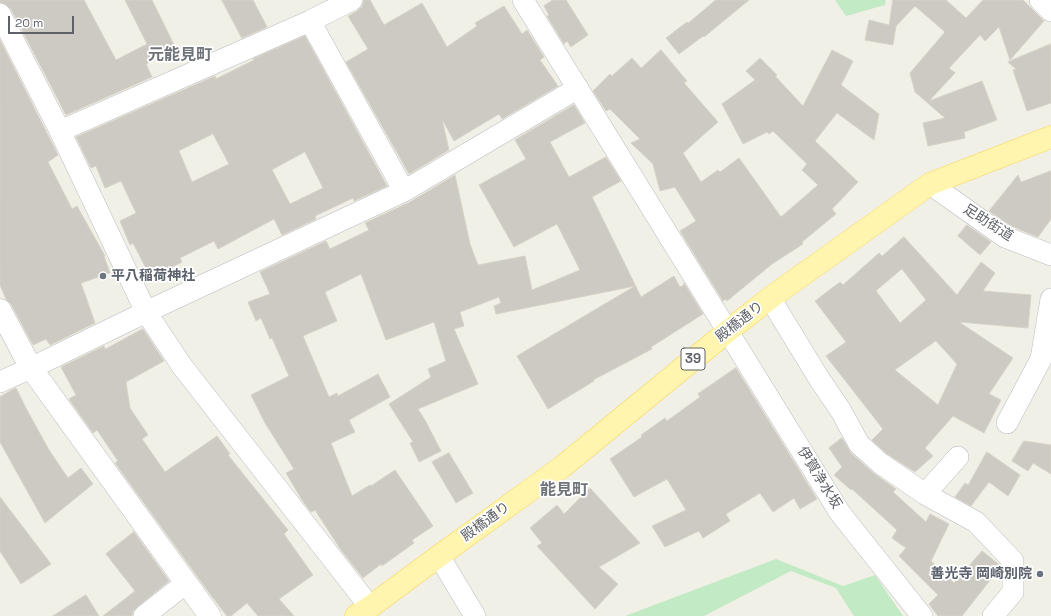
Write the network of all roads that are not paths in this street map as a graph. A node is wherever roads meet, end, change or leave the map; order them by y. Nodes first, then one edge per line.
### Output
1 (352, 0) edge
2 (523, 0) edge
3 (1040, 0) edge
4 (1051, 11) edge
5 (0, 14) edge
6 (310, 21) junction
7 (578, 88) junction
8 (60, 131) junction
9 (1051, 137) edge
10 (930, 184) junction
11 (404, 191) junction
12 (1051, 255) edge
13 (770, 298) junction
14 (1051, 299) edge
15 (0, 310) edge
16 (146, 312) junction
17 (728, 331) junction
18 (31, 368) junction
19 (0, 382) edge
20 (1007, 422) dead end
21 (958, 457) dead end
22 (925, 494) junction
23 (438, 556) junction
24 (186, 583) junction
25 (363, 612) edge
26 (144, 616) edge
27 (210, 616) edge
28 (475, 616) edge
29 (922, 616) edge
30 (993, 616) edge

1 - 6 street
2 - 7 street, 伊賀浄水坂
3 - 4 street
5 - 8 street
6 - 8 street
6 - 11 street
7 - 11 street
7 - 17 street, 伊賀浄水坂
8 - 16 street
9 - 10 main road, 殿橋通り / 39
10 - 12 street, 足助街道
10 - 13 main road, 殿橋通り / 39
11 - 16 street
13 - 17 main road, 殿橋通り / 39
13 - 22 street
14 - 20 street
15 - 18 street
16 - 18 street
16 - 25 street
17 - 23 main road, 殿橋通り / 39
17 - 29 street, 伊賀浄水坂
18 - 19 street
18 - 24 street
21 - 22 street
22 - 30 street
23 - 25 main road, 殿橋通り / 39
23 - 28 street
24 - 26 street
24 - 27 street

